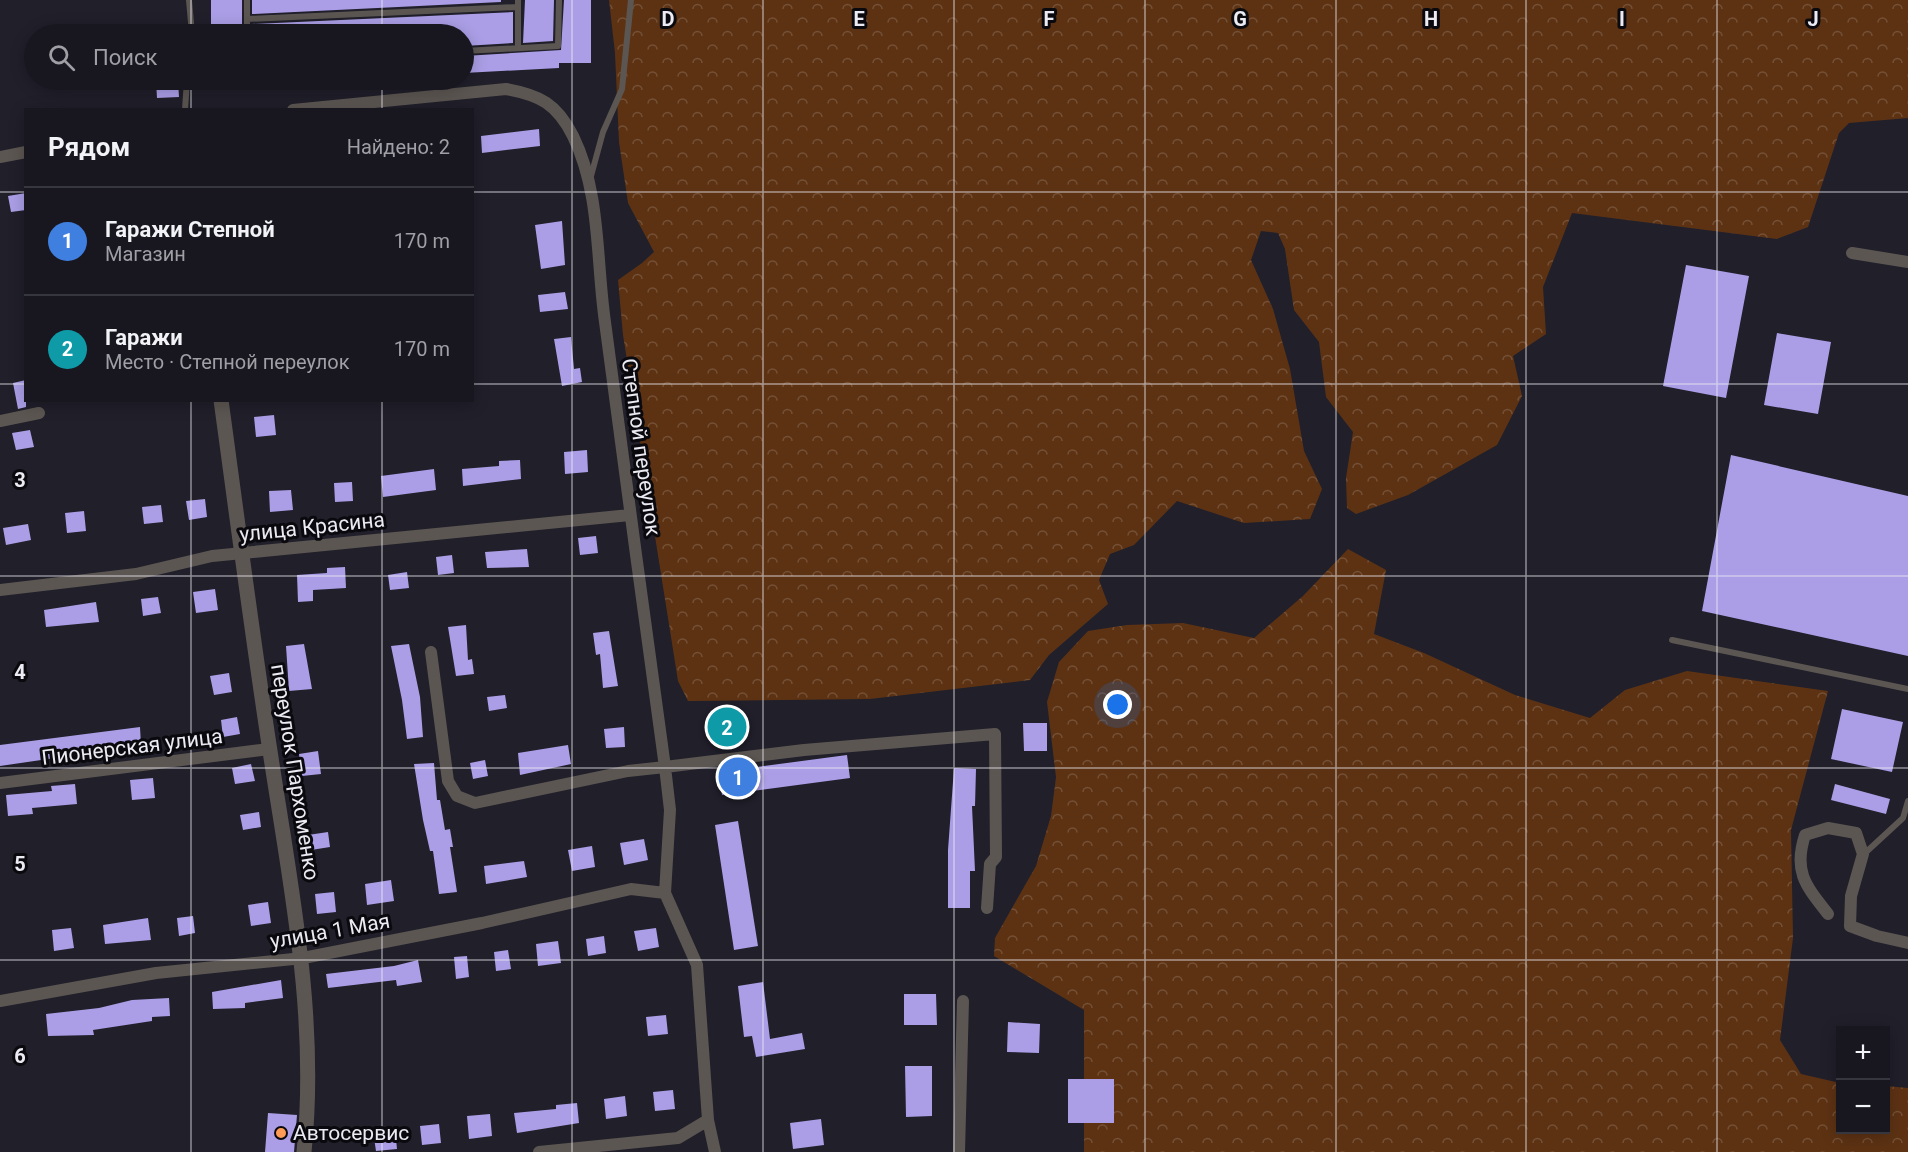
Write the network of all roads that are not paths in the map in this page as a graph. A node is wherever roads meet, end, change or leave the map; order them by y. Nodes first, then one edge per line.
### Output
1 (189, 0) edge
2 (247, 0) edge
3 (559, 0) edge
4 (631, 0) edge
5 (518, 3) edge
6 (247, 18) junction
7 (191, 24) edge
8 (247, 24) edge
9 (518, 48) junction
10 (474, 50) edge
11 (186, 90) edge
12 (185, 108) edge
13 (313, 108) edge
14 (24, 152) edge
15 (0, 156) edge
16 (590, 180) junction
17 (1852, 253) dead end
18 (1908, 262) edge
19 (221, 402) edge
20 (39, 413) dead end
21 (0, 421) edge
22 (630, 515) junction
23 (241, 554) junction
24 (0, 591) edge
25 (1672, 639) dead end
26 (431, 651) dead end
27 (1908, 689) edge
28 (269, 749) junction
29 (665, 767) junction
30 (0, 783) edge
31 (1908, 801) edge
32 (1863, 854) junction
33 (665, 893) junction
34 (987, 908) dead end
35 (1828, 914) dead end
36 (1908, 943) edge
37 (303, 958) junction
38 (0, 1001) edge
39 (963, 1001) dead end
40 (708, 1120) junction
41 (304, 1152) edge
42 (539, 1152) edge
43 (715, 1152) edge
44 (959, 1152) edge

1 - 7 lane
2 - 6 lane
3 - 9 lane
4 - 16 lane
5 - 6 lane
5 - 9 lane
6 - 8 lane
9 - 10 lane
11 - 12 lane
13 - 16 street, Степной переулок
14 - 15 street
16 - 22 street, Степной переулок
17 - 18 street
19 - 23 street, переулок Пархоменко
20 - 21 street
22 - 23 street, улица Красина
22 - 29 street, Степной переулок
23 - 24 street, улица Красина
23 - 28 street, переулок Пархоменко
25 - 27 lane
26 - 29 street
28 - 30 street, Пионерская улица
28 - 37 street, переулок Пархоменко
29 - 33 street, Степной переулок
29 - 34 street
31 - 32 lane
32 - 35 street
32 - 36 street
33 - 37 street, улица 1 Мая
33 - 40 street, Степной переулок
37 - 38 street, улица 1 Мая
37 - 41 street, переулок Пархоменко
39 - 44 street
40 - 42 street
40 - 43 street, Степной переулок

